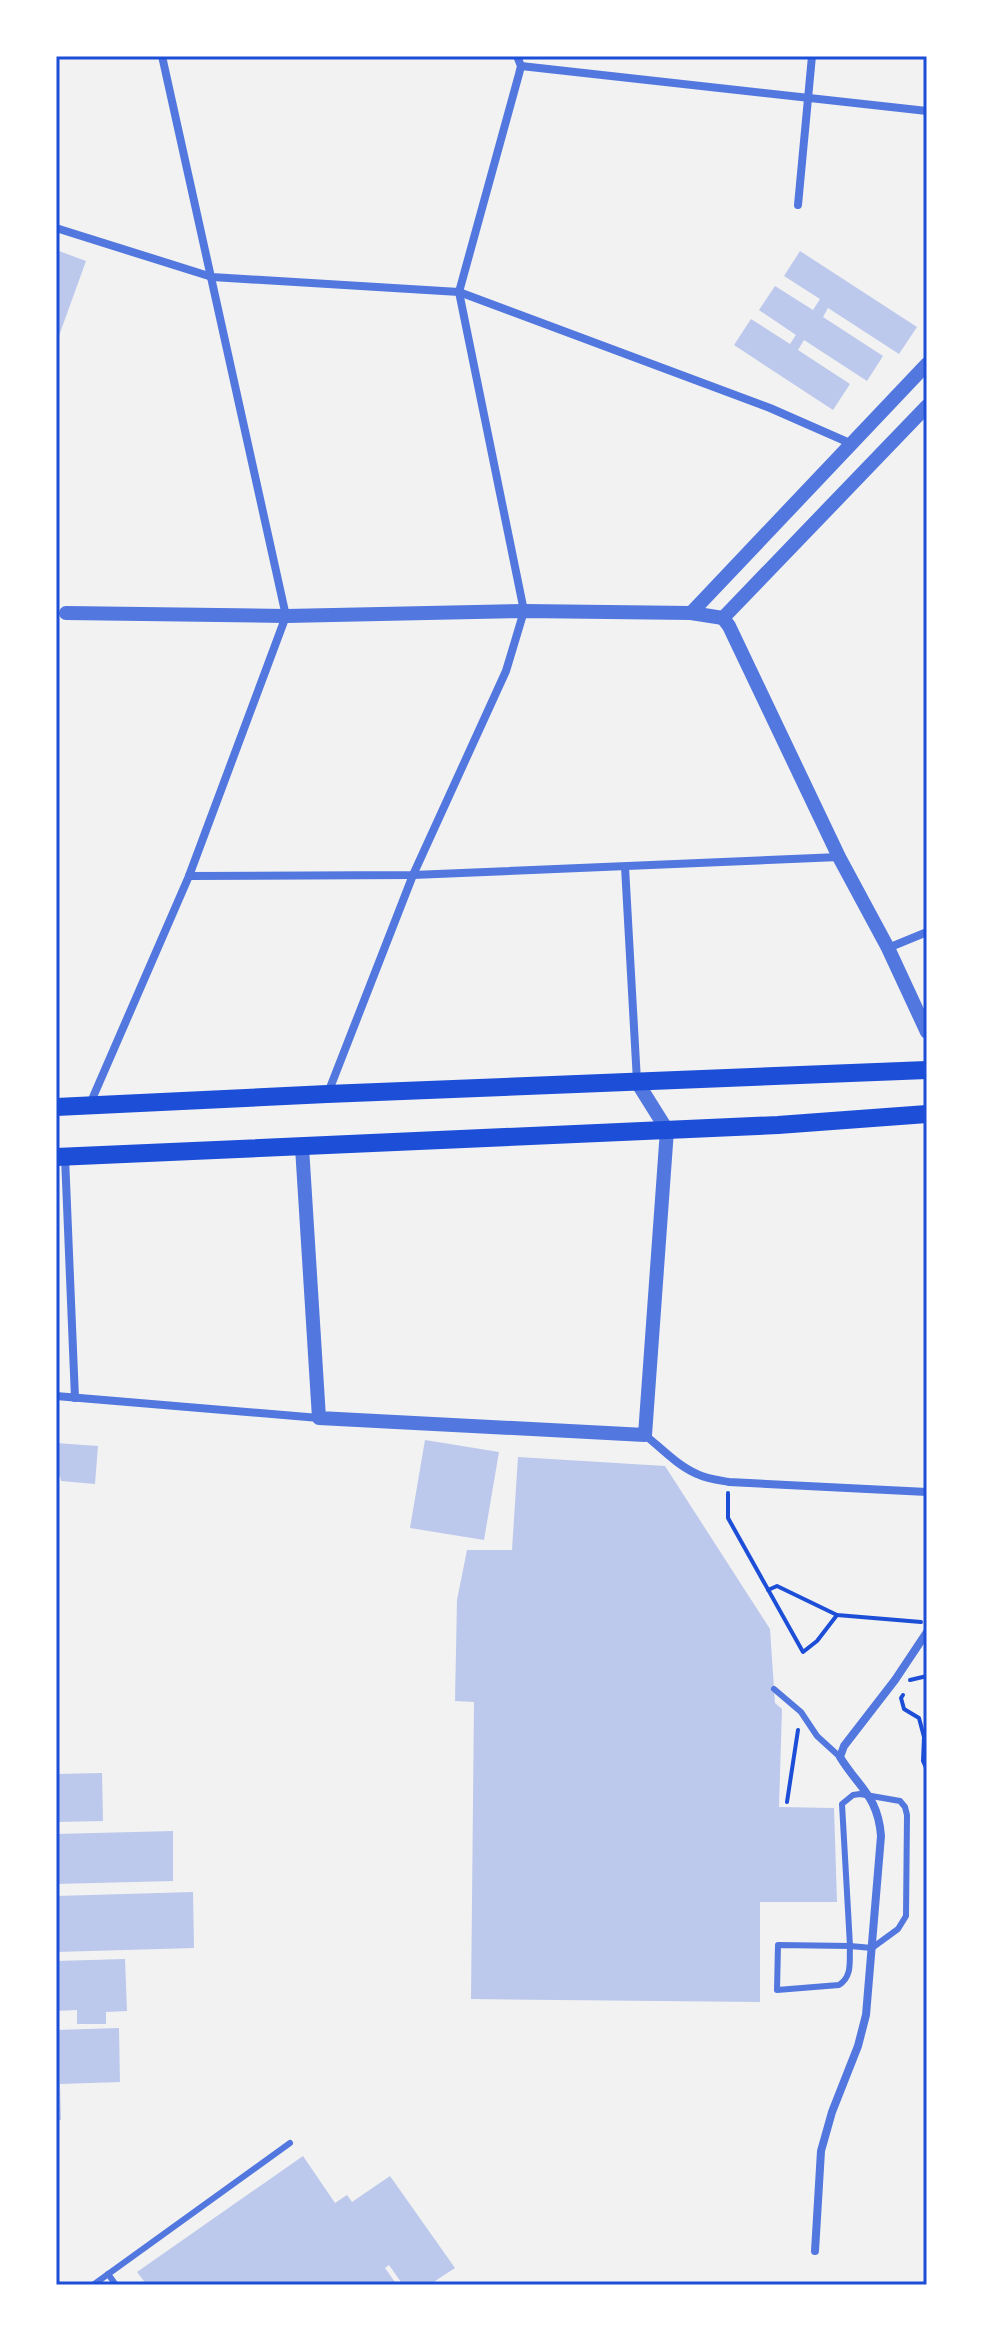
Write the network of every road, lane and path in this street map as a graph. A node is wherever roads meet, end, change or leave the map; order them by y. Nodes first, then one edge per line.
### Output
1 (162, 56) edge
2 (812, 56) edge
3 (519, 61) edge
4 (807, 99) junction
5 (927, 111) edge
6 (798, 205) dead end
7 (56, 228) edge
8 (212, 277) junction
9 (459, 292) junction
10 (927, 364) edge
11 (927, 406) edge
12 (852, 444) junction
13 (524, 611) junction
14 (59, 613) edge
15 (691, 613) junction
16 (286, 616) junction
17 (723, 618) junction
18 (839, 857) junction
19 (625, 867) junction
20 (413, 875) junction
21 (189, 876) junction
22 (927, 932) edge
23 (888, 948) junction
24 (927, 1032) edge
25 (927, 1070) edge
26 (637, 1082) junction
27 (327, 1094) junction
28 (90, 1105) junction
29 (56, 1107) edge
30 (927, 1114) edge
31 (667, 1130) junction
32 (302, 1147) junction
33 (60, 1157) edge
34 (56, 1396) edge
35 (75, 1398) junction
36 (319, 1418) junction
37 (645, 1435) junction
38 (729, 1482) junction
39 (927, 1492) edge
40 (768, 1590) junction
41 (837, 1615) junction
42 (927, 1623) edge
43 (927, 1632) edge
44 (774, 1689) dead end
45 (901, 1698) dead end
46 (801, 1712) junction
47 (840, 1757) junction
48 (927, 1770) edge
49 (870, 1795) junction
50 (787, 1802) dead end
51 (850, 1946) junction
52 (872, 1948) junction
53 (290, 2143) dead end
54 (815, 2251) dead end
55 (108, 2274) junction
56 (93, 2285) edge
57 (116, 2285) edge

1 - 8 street
2 - 4 street
3 - 4 street
3 - 9 street
4 - 5 street
4 - 6 street
7 - 8 street
8 - 9 street
8 - 16 street
9 - 12 street
9 - 13 street
10 - 12 street
11 - 17 street
12 - 15 street
13 - 15 street
13 - 16 street
13 - 20 street
14 - 16 street
15 - 17 street
16 - 21 street
17 - 18 street
18 - 19 street
18 - 23 street
19 - 20 street
19 - 26 street
20 - 21 street
20 - 27 street
21 - 28 street
22 - 23 street
23 - 24 street
25 - 26 main road
26 - 27 main road
26 - 31 street
27 - 28 main road
28 - 29 main road
30 - 31 main road
31 - 32 main road
31 - 37 street
32 - 33 main road
32 - 36 street
33 - 35 street
34 - 35 street
35 - 36 street
36 - 37 street
37 - 38 street
38 - 39 street
38 - 40 path
40 - 41 path
40 - 41 path
41 - 42 path
43 - 47 street
44 - 46 lane
45 - 48 path
46 - 47 lane
46 - 50 path
47 - 49 street
49 - 51 lane
49 - 52 street
49 - 52 lane
51 - 51 lane
51 - 52 lane
52 - 54 street
53 - 55 lane
55 - 56 lane
55 - 57 lane

